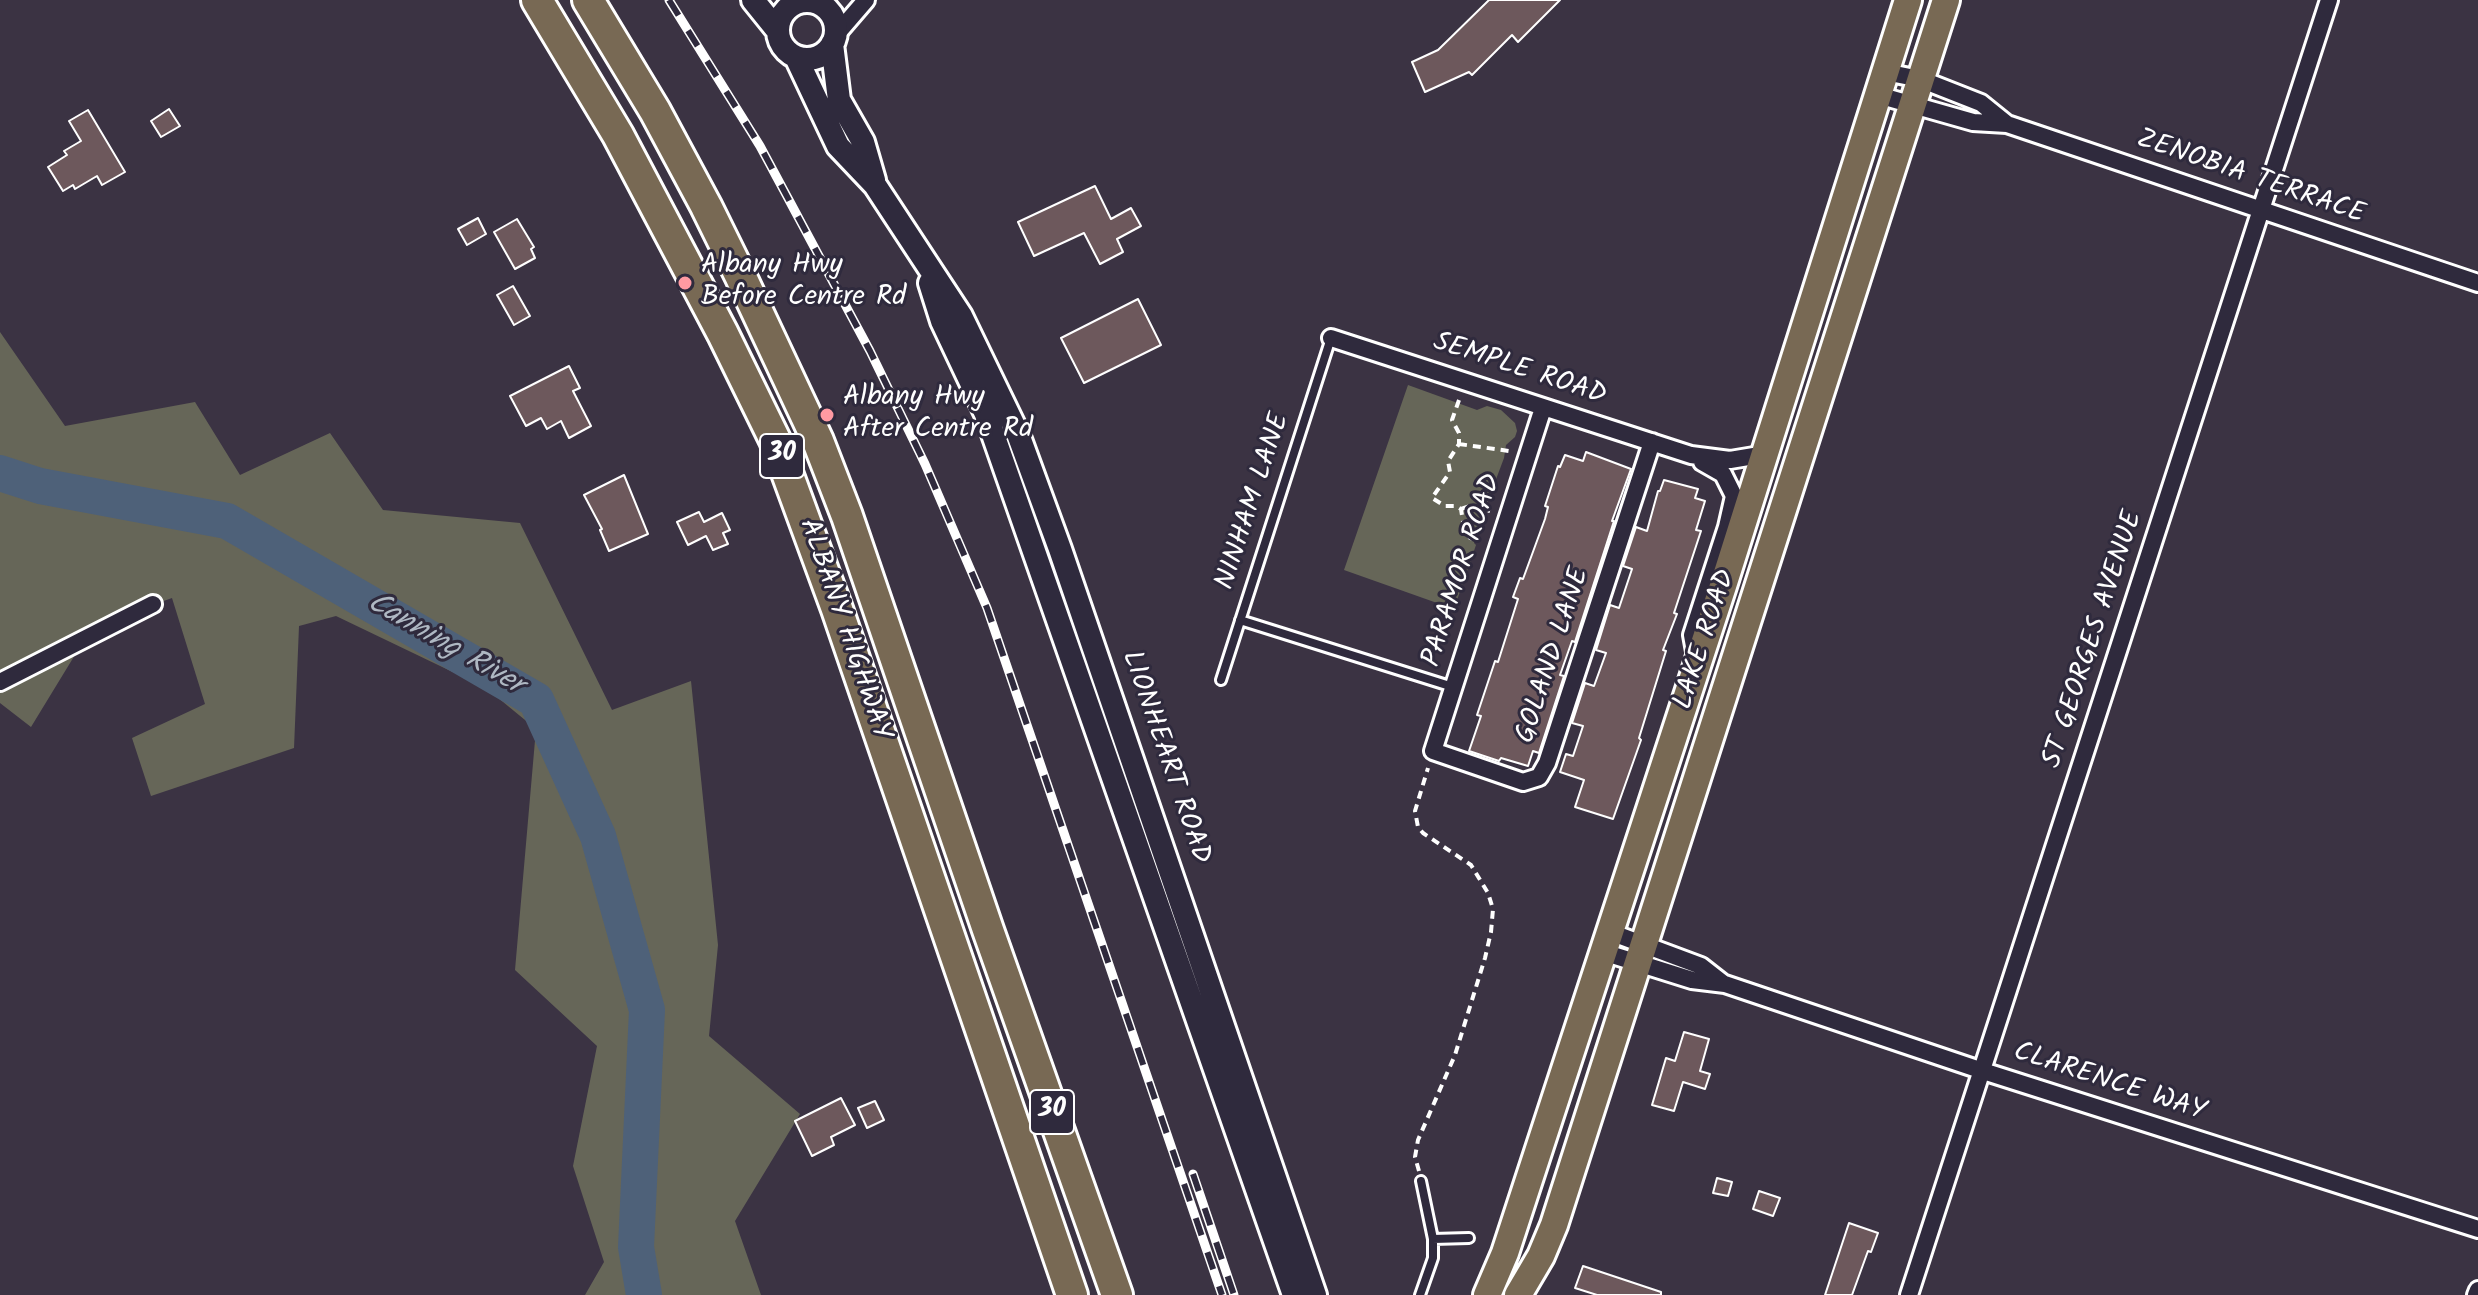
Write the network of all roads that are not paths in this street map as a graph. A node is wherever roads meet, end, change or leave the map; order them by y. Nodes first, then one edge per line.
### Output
1 (537, 0) edge
2 (588, 0) edge
3 (753, 0) edge
4 (866, 0) edge
5 (1908, 0) edge
6 (1946, 0) edge
7 (2329, 0) edge
8 (808, 1) edge
9 (778, 31) junction
10 (833, 40) junction
11 (796, 57) junction
12 (1920, 79) junction
13 (1882, 84) junction
14 (1911, 105) junction
15 (655, 111) junction
16 (2007, 124) junction
17 (618, 135) junction
18 (875, 185) junction
19 (2261, 211) junction
20 (921, 256) junction
21 (2478, 283) edge
22 (1331, 338) joint
23 (1543, 408) junction
24 (1652, 442) junction
25 (1766, 454) junction
26 (1691, 455) junction
27 (153, 604) dead end
28 (1240, 620) junction
29 (1698, 663) junction
30 (1221, 680) dead end
31 (0, 682) edge
32 (1454, 687) junction
33 (1433, 751) joint
34 (988, 930) junction
35 (1607, 942) junction
36 (951, 945) junction
37 (1641, 954) junction
38 (1983, 1071) junction
39 (1421, 1181) road end
40 (2478, 1229) edge
41 (1469, 1238) dead end
42 (1433, 1239) junction
43 (1541, 1256) junction
44 (1072, 1295) edge
45 (1117, 1295) edge
46 (1294, 1295) edge
47 (1315, 1295) edge
48 (1420, 1295) edge
49 (1487, 1295) edge
50 (1518, 1295) edge
51 (1535, 1295) edge
52 (1909, 1295) edge

1 - 17 highway, ALBANY HIGHWAY / 30
2 - 15 highway, ALBANY HIGHWAY / 30
3 - 9 main road
4 - 10 street
5 - 13 main road, LAKE ROAD
6 - 12 main road, LAKE ROAD
7 - 19 street, ST GEORGES AVENUE
8 - 9 main road
8 - 10 main road
9 - 11 main road
10 - 11 main road
10 - 18 main road, LIONHEART ROAD
11 - 18 main road, LIONHEART ROAD
12 - 13 street, ZENOBIA TERRACE
12 - 14 main road, LAKE ROAD
12 - 16 street, ZENOBIA TERRACE
13 - 14 street, ZENOBIA TERRACE
13 - 25 main road, LAKE ROAD
14 - 16 street, ZENOBIA TERRACE
14 - 37 main road, LAKE ROAD
15 - 17 highway
15 - 34 highway, ALBANY HIGHWAY / 30
16 - 19 street, ZENOBIA TERRACE
17 - 36 highway, ALBANY HIGHWAY / 30
18 - 20 main road, LIONHEART ROAD
19 - 21 street, ZENOBIA TERRACE
19 - 38 street, ST GEORGES AVENUE
20 - 46 main road, LIONHEART ROAD
20 - 47 main road, LIONHEART ROAD
22 - 23 street, SEMPLE ROAD
22 - 28 lane, NINHAM LANE
23 - 24 street, SEMPLE ROAD
23 - 32 street, PARAMOR ROAD
24 - 26 street, SEMPLE ROAD
24 - 33 street, GOLAND LANE
25 - 26 street, SEMPLE ROAD
25 - 29 main road, LAKE ROAD
26 - 29 street, SEMPLE ROAD
27 - 31 street
28 - 30 lane, NINHAM LANE
28 - 32 lane
29 - 35 main road, LAKE ROAD
32 - 33 street, PARAMOR ROAD
34 - 36 highway
34 - 45 highway, ALBANY HIGHWAY / 30
35 - 37 street, CLARENCE WAY
35 - 49 main road, LAKE ROAD
36 - 44 highway, ALBANY HIGHWAY / 30
37 - 38 street, CLARENCE WAY
37 - 43 main road, LAKE ROAD
38 - 40 street, CLARENCE WAY
38 - 52 street, ST GEORGES AVENUE
39 - 42 lane
41 - 42 lane
42 - 48 lane
43 - 50 main road, LAKE ROAD
43 - 51 main road

